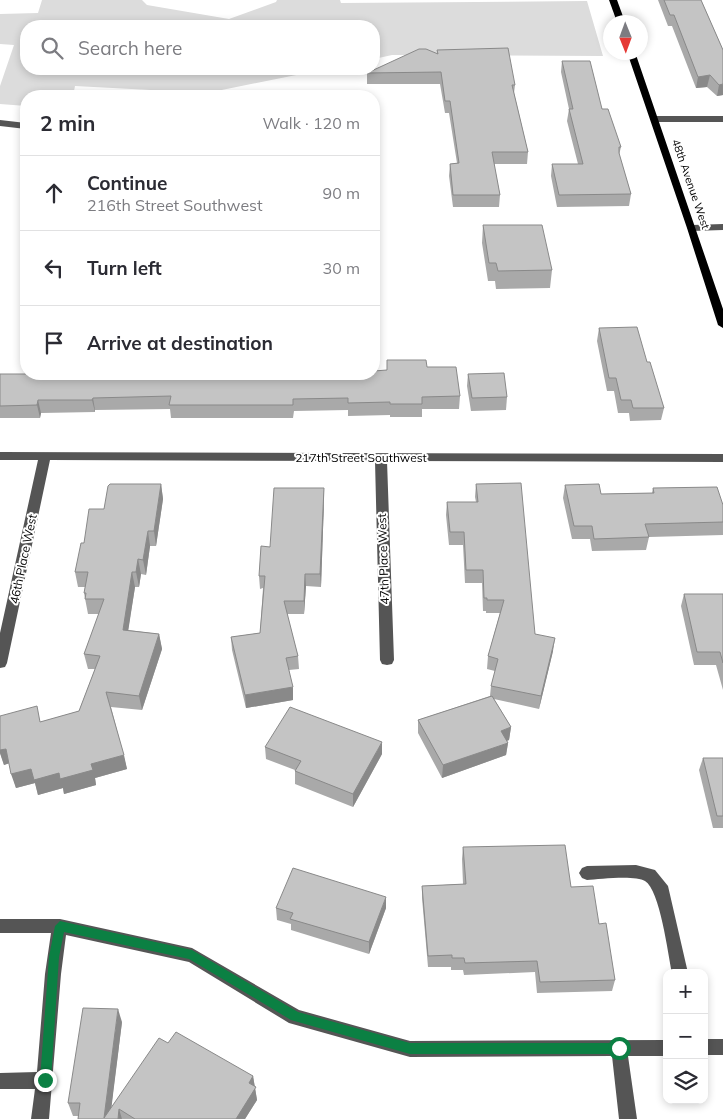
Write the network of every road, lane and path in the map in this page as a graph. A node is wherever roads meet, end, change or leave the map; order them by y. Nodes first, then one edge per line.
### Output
1 (613, 0) edge
2 (618, 15) edge
3 (634, 60) edge
4 (655, 119) junction
5 (723, 119) edge
6 (0, 123) edge
7 (20, 125) edge
8 (723, 227) edge
9 (692, 228) junction
10 (723, 325) edge
11 (0, 456) edge
12 (45, 456) junction
13 (381, 458) junction
14 (723, 458) edge
15 (387, 660) dead end
16 (0, 663) edge
17 (586, 873) dead end
18 (0, 926) edge
19 (60, 926) junction
20 (679, 969) edge
21 (708, 1047) edge
22 (723, 1047) edge
23 (619, 1048) junction
24 (663, 1048) edge
25 (45, 1080) junction
26 (0, 1081) edge
27 (40, 1119) edge
28 (628, 1119) edge

1 - 2 main road
3 - 4 main road, 48th Avenue West
4 - 5 street
4 - 9 main road, 48th Avenue West
6 - 7 street
8 - 9 street
9 - 10 main road, 48th Avenue West
11 - 12 street, 217th Street Southwest
12 - 13 street, 217th Street Southwest
12 - 16 street, 46th Place West
13 - 14 street, 217th Street Southwest
13 - 15 street, 47th Place West
17 - 20 street
18 - 19 street
19 - 23 street
19 - 25 street
21 - 22 street
23 - 24 street
23 - 28 street
25 - 26 street
25 - 27 street

